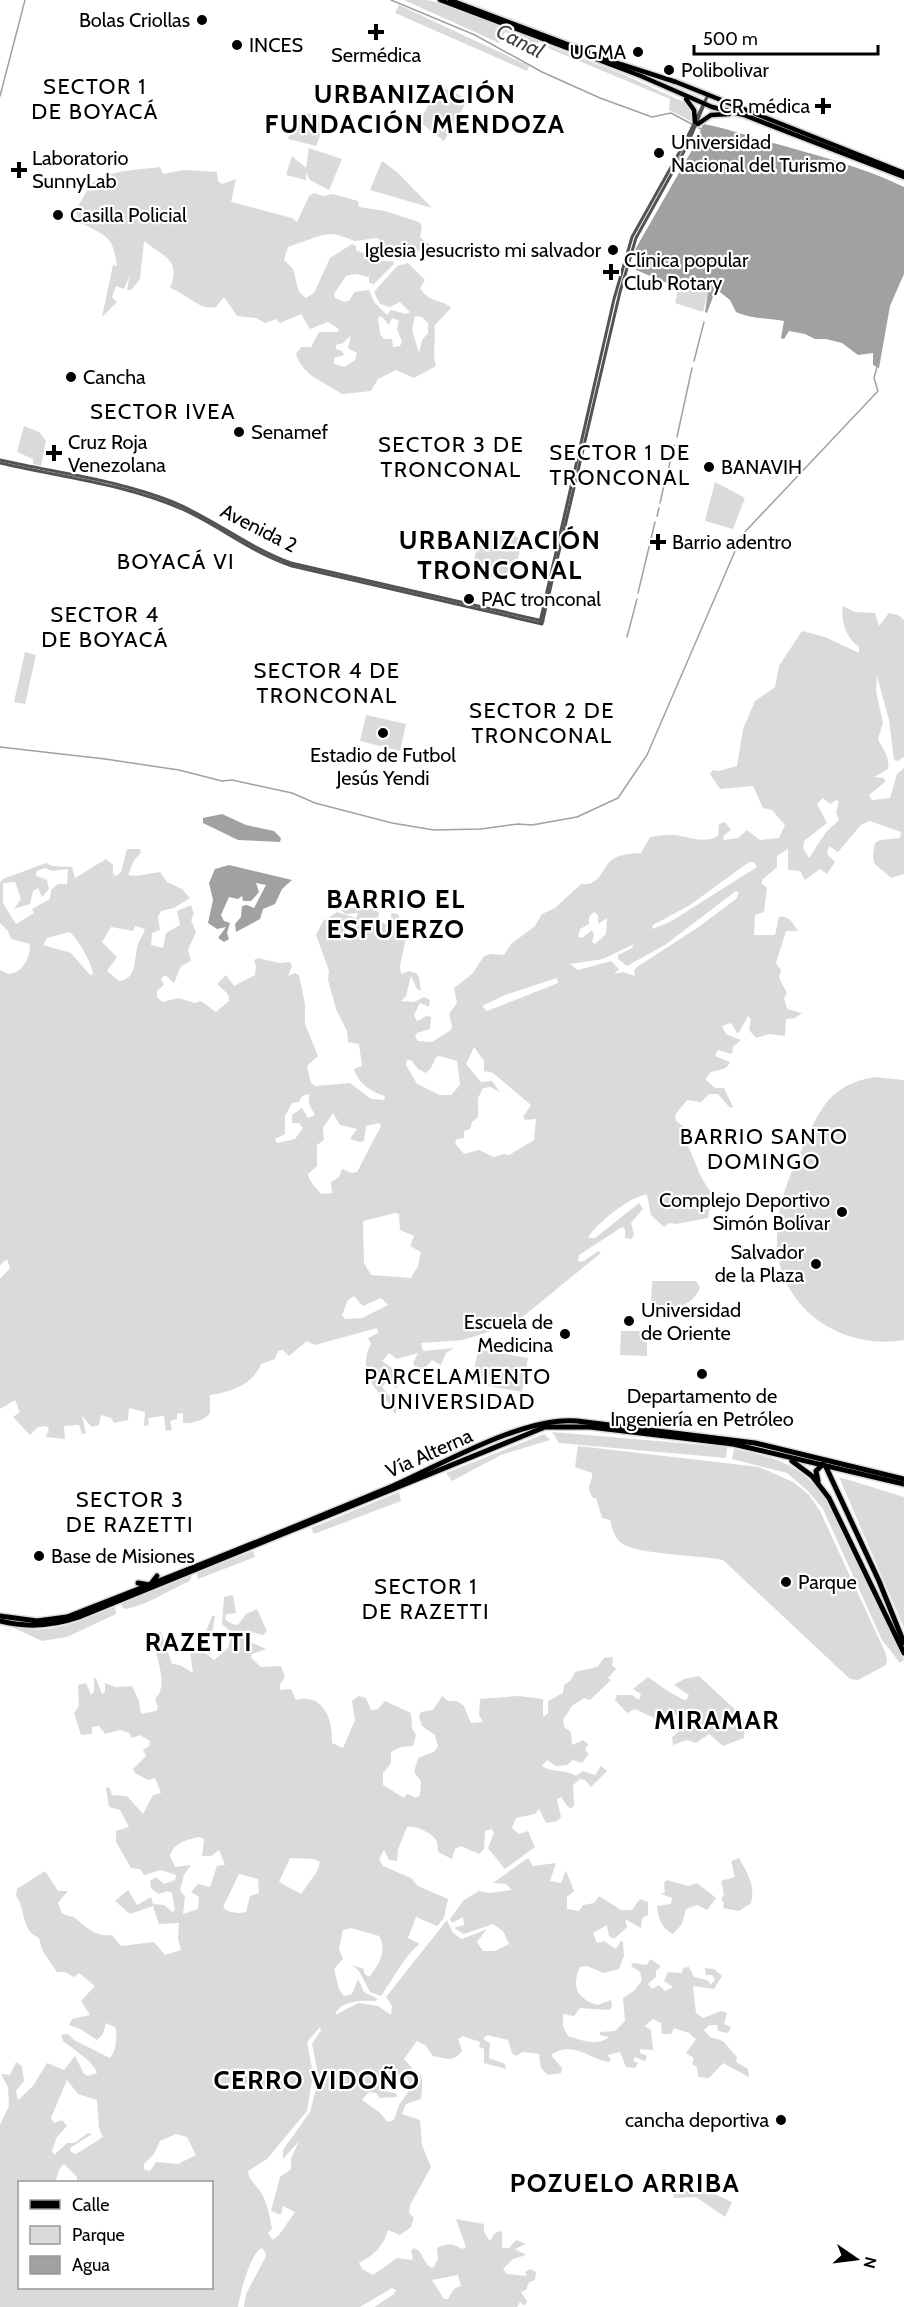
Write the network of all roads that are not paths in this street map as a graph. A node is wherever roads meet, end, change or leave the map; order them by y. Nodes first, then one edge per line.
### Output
1 (440, 0) edge
2 (450, 0) edge
3 (688, 87) junction
4 (673, 92) junction
5 (708, 94) junction
6 (685, 96) junction
7 (722, 100) junction
8 (704, 106) junction
9 (720, 110) junction
10 (739, 115) junction
11 (696, 123) junction
12 (903, 175) edge
13 (0, 461) edge
14 (786, 1457) junction
15 (818, 1459) junction
16 (836, 1463) junction
17 (825, 1467) junction
18 (841, 1470) junction
19 (816, 1476) junction
20 (903, 1477) edge
21 (832, 1480) junction
22 (904, 1486) edge
23 (822, 1487) junction
24 (157, 1576) dead end
25 (138, 1583) dead end
26 (150, 1585) junction
27 (0, 1616) edge
28 (2, 1622) edge
29 (904, 1643) edge
30 (904, 1653) edge

1 - 4 main road
2 - 3 main road
3 - 5 main road
3 - 6 main road
4 - 6 main road
4 - 11 main road
5 - 7 main road
5 - 8 street
6 - 8 main road
7 - 9 main road
7 - 12 main road
8 - 9 main road
8 - 11 street
9 - 10 main road
10 - 11 main road
10 - 12 main road
11 - 13 street, Avenida 2
14 - 17 highway, Vía Alterna
14 - 23 highway
14 - 28 highway, Vía Alterna
15 - 16 highway, Vía Alterna
15 - 17 highway
15 - 26 highway, Vía Alterna
16 - 17 highway
16 - 20 highway, Vía Alterna
17 - 18 highway, Vía Alterna
17 - 19 highway
17 - 19 highway
17 - 21 highway
18 - 21 highway
18 - 22 highway, Vía Alterna
19 - 23 highway
21 - 29 highway
23 - 30 highway
24 - 26 highway
25 - 26 highway
26 - 27 highway, Vía Alterna

